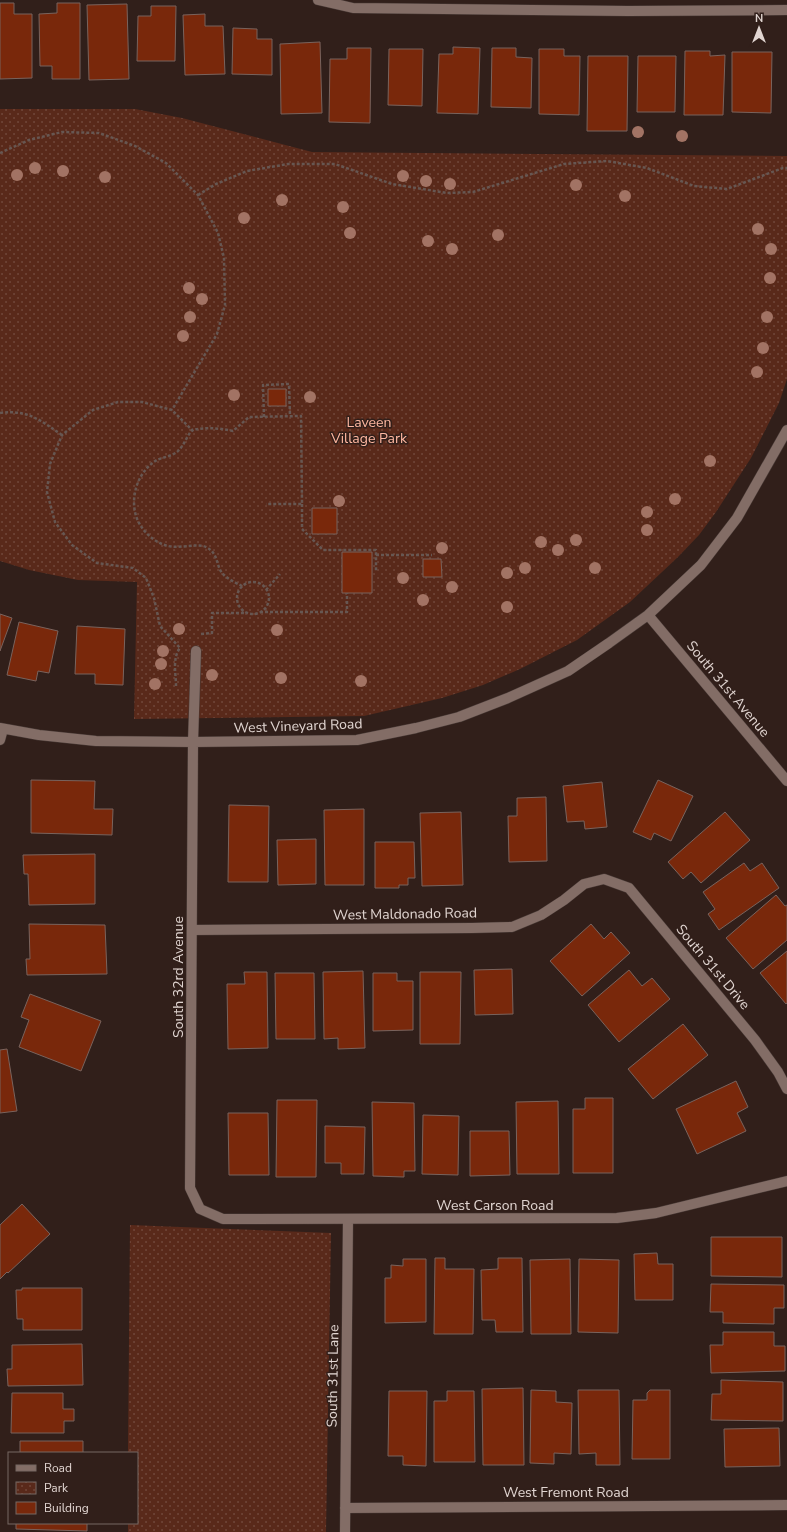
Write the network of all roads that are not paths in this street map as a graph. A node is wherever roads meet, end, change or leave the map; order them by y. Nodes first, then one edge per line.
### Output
1 (318, 0) edge
2 (628, 0) edge
3 (787, 10) edge
4 (628, 11) junction
5 (787, 430) edge
6 (648, 615) junction
7 (196, 651) dead end
8 (1, 728) edge
9 (0, 740) edge
10 (193, 742) junction
11 (787, 781) edge
12 (604, 879) joint
13 (192, 930) junction
14 (787, 1089) edge
15 (787, 1181) edge
16 (200, 1209) joint
17 (348, 1219) junction
18 (787, 1505) edge
19 (345, 1508) junction
20 (345, 1532) edge

1 - 4 street
2 - 4 street
3 - 4 street
5 - 6 street, West Vineyard Road
6 - 10 street, West Vineyard Road
6 - 11 street, South 31st Avenue
7 - 10 street, South 32rd Avenue
8 - 9 street
8 - 10 street, West Vineyard Road
10 - 13 street, South 32rd Avenue
12 - 13 street, West Maldonado Road
12 - 14 street, South 31st Drive
13 - 16 street, South 32rd Avenue
15 - 17 street, West Carson Road
16 - 17 street, West Carson Road
17 - 19 street, South 31st Lane
18 - 19 street, West Fremont Road
19 - 20 street, South 31st Lane

